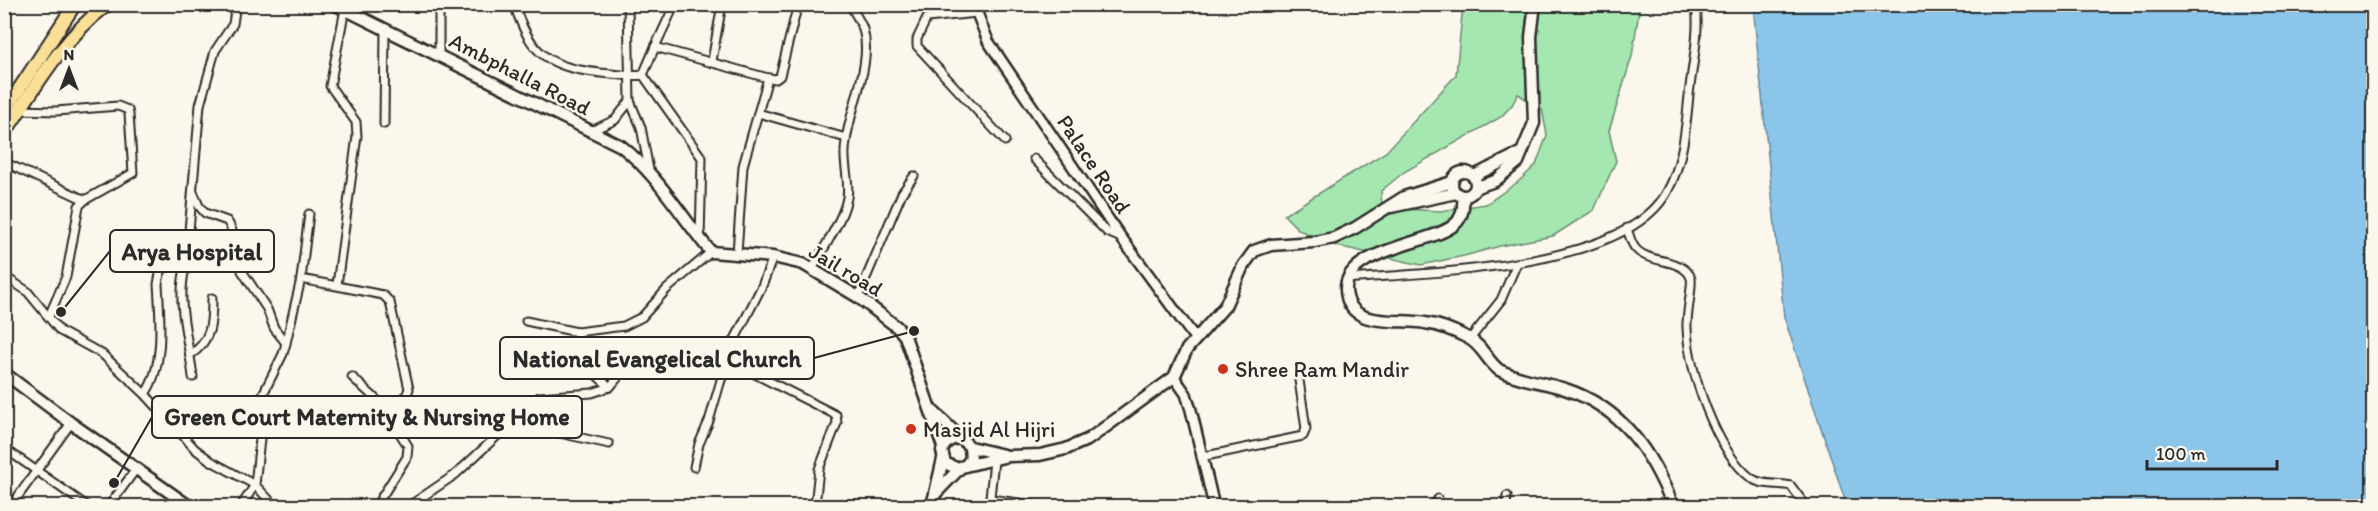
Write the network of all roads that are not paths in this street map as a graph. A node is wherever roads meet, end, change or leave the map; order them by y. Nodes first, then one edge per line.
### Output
1 (75, 4) edge
2 (108, 4) edge
3 (236, 4) edge
4 (334, 4) edge
5 (439, 4) edge
6 (514, 4) edge
7 (628, 4) edge
8 (675, 4) edge
9 (722, 4) edge
10 (798, 4) edge
11 (850, 4) edge
12 (954, 4) edge
13 (1535, 4) edge
14 (1696, 4) edge
15 (345, 9) junction
16 (977, 9) edge
17 (952, 14) junction
18 (385, 28) junction
19 (655, 47) junction
20 (439, 55) junction
21 (712, 61) junction
22 (643, 75) junction
23 (629, 76) junction
24 (768, 78) junction
25 (630, 101) junction
26 (20, 110) junction
27 (4, 112) edge
28 (758, 113) junction
29 (384, 124) dead end
30 (591, 131) junction
31 (4, 134) edge
32 (846, 138) junction
33 (1005, 141) dead end
34 (1034, 159) dead end
35 (4, 162) edge
36 (649, 173) junction
37 (914, 176) dead end
38 (1452, 182) junction
39 (1475, 182) junction
40 (192, 190) junction
41 (1459, 195) junction
42 (85, 200) junction
43 (1384, 208) junction
44 (309, 214) dead end
45 (1627, 228) junction
46 (1121, 238) junction
47 (700, 239) junction
48 (711, 252) junction
49 (737, 253) junction
50 (773, 257) junction
51 (1517, 263) junction
52 (164, 267) dead end
53 (813, 268) junction
54 (4, 276) edge
55 (301, 279) junction
56 (1347, 279) junction
57 (338, 285) junction
58 (858, 297) junction
59 (212, 298) dead end
60 (49, 316) junction
61 (526, 321) dead end
62 (577, 332) junction
63 (1195, 338) junction
64 (1470, 339) junction
65 (286, 343) junction
66 (190, 356) junction
67 (730, 360) junction
68 (6, 376) edge
69 (352, 376) dead end
70 (1174, 376) junction
71 (193, 377) dead end
72 (1299, 380) dead end
73 (610, 387) junction
74 (145, 394) junction
75 (929, 407) junction
76 (71, 423) junction
77 (394, 424) junction
78 (503, 432) junction
79 (966, 443) junction
80 (609, 444) dead end
81 (943, 447) junction
82 (4, 448) edge
83 (1008, 456) junction
84 (1201, 457) junction
85 (943, 459) junction
86 (994, 461) junction
87 (963, 466) junction
88 (694, 467) dead end
89 (136, 469) junction
90 (37, 471) junction
91 (255, 485) junction
92 (936, 494) junction
93 (1507, 496) dead end
94 (1438, 499) dead end
95 (990, 503) edge
96 (11, 507) edge
97 (87, 507) edge
98 (109, 507) edge
99 (189, 507) edge
100 (241, 507) edge
101 (275, 507) edge
102 (376, 507) edge
103 (409, 507) edge
104 (814, 507) edge
105 (932, 507) edge
106 (1041, 507) edge
107 (1214, 507) edge
108 (1434, 507) edge
109 (1506, 507) edge
110 (1673, 507) edge
111 (1806, 507) edge

1 - 27 main road
2 - 26 main road
3 - 40 street
4 - 15 main road, Ambphalla Road
5 - 20 street
6 - 23 street
7 - 23 street
8 - 19 street
9 - 21 street
10 - 24 street
11 - 32 street
12 - 17 street
13 - 39 main road
14 - 45 street
15 - 18 main road, Ambphalla Road
15 - 57 street
16 - 17 street
16 - 46 street, Palace Road
17 - 33 street
18 - 20 main road, Ambphalla Road
18 - 29 street
19 - 21 street
19 - 22 street
20 - 30 main road, Ambphalla Road
21 - 24 street
22 - 23 street
22 - 47 street
23 - 25 street
24 - 28 street
25 - 30 street
25 - 36 street
26 - 31 main road
26 - 42 street
28 - 32 street
28 - 49 street
30 - 36 main road, Ambphalla Road
32 - 53 street
34 - 46 street
35 - 42 street
36 - 47 main road
37 - 58 street
38 - 39 main road
38 - 41 main road
38 - 43 main road
39 - 41 main road
40 - 65 street
40 - 66 street
41 - 43 main road
41 - 56 main road
42 - 60 street
43 - 63 main road
44 - 55 street
45 - 51 street
45 - 111 street
46 - 63 street, Palace Road
47 - 48 main road
48 - 49 main road, Jail road
48 - 62 street
49 - 50 main road, Jail road
50 - 53 main road, Jail road
50 - 67 street
51 - 56 street
51 - 64 street
52 - 74 street
53 - 58 main road, Jail road
54 - 60 street
55 - 57 street
55 - 65 street
56 - 64 main road
57 - 77 street
58 - 75 main road, Jail road
59 - 66 street
60 - 74 street
61 - 62 street
62 - 73 street
63 - 70 main road
64 - 110 main road
65 - 91 street
66 - 71 street
67 - 73 street
67 - 88 street
67 - 104 street
68 - 76 main road
69 - 77 street
70 - 83 main road
70 - 84 street
72 - 84 street
73 - 78 street
74 - 91 street
75 - 79 main road
75 - 81 main road, Jail road
76 - 89 main road
76 - 90 street
77 - 102 street
78 - 80 street
78 - 103 street
79 - 81 main road
79 - 83 main road
79 - 87 main road
81 - 85 main road
82 - 90 street
83 - 86 main road
84 - 107 street
85 - 87 main road
85 - 92 main road
86 - 87 main road
86 - 95 street
87 - 92 main road
89 - 98 street
89 - 99 main road
90 - 96 street
90 - 97 street
91 - 100 street
91 - 101 street
92 - 105 main road
93 - 109 street
94 - 108 street
95 - 106 street

